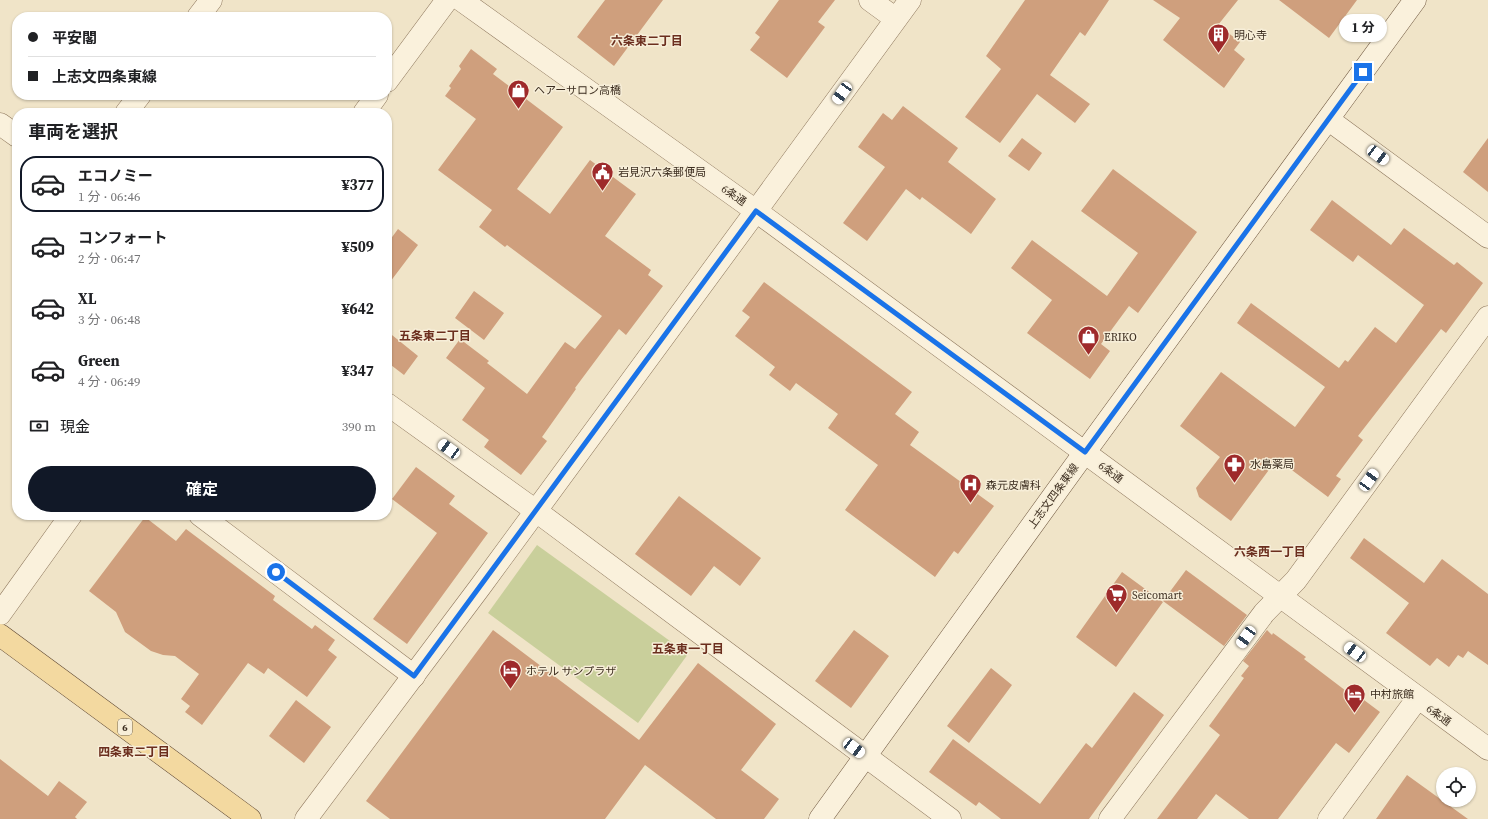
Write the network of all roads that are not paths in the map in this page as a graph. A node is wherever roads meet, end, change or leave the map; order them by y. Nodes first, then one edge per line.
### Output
1 (211, 0) edge
2 (447, 0) edge
3 (461, 0) edge
4 (870, 0) edge
5 (910, 0) edge
6 (1415, 0) edge
7 (202, 12) edge
8 (896, 19) junction
9 (392, 75) edge
10 (136, 100) edge
11 (130, 108) edge
12 (1329, 120) junction
13 (0, 124) edge
14 (12, 132) edge
15 (756, 211) junction
16 (1488, 237) edge
17 (1488, 317) edge
18 (392, 408) edge
19 (1085, 452) junction
20 (536, 511) junction
21 (68, 520) edge
22 (207, 520) edge
23 (1280, 596) junction
24 (0, 614) edge
25 (0, 635) edge
26 (414, 676) junction
27 (1417, 699) junction
28 (1488, 750) edge
29 (866, 757) junction
30 (250, 819) edge
31 (306, 819) edge
32 (820, 819) edge
33 (950, 819) edge
34 (1110, 819) edge
35 (1329, 819) edge

1 - 7 street
2 - 9 street
3 - 15 street, 6条通
4 - 8 street
5 - 8 street
6 - 12 street, 上志文四条東線
8 - 15 street
10 - 11 street
12 - 16 street
12 - 19 street, 上志文四条東線
13 - 14 street
15 - 19 street, 6条通
15 - 20 street
17 - 23 street
18 - 20 street
19 - 23 street, 6条通
19 - 29 street, 上志文四条東線
20 - 26 street
20 - 29 street
21 - 24 street
22 - 26 street
23 - 27 street, 6条通
23 - 34 street
25 - 30 main road, 6
26 - 31 street
27 - 28 street, 6条通
27 - 35 street
29 - 32 street, 上志文四条東線
29 - 33 street

